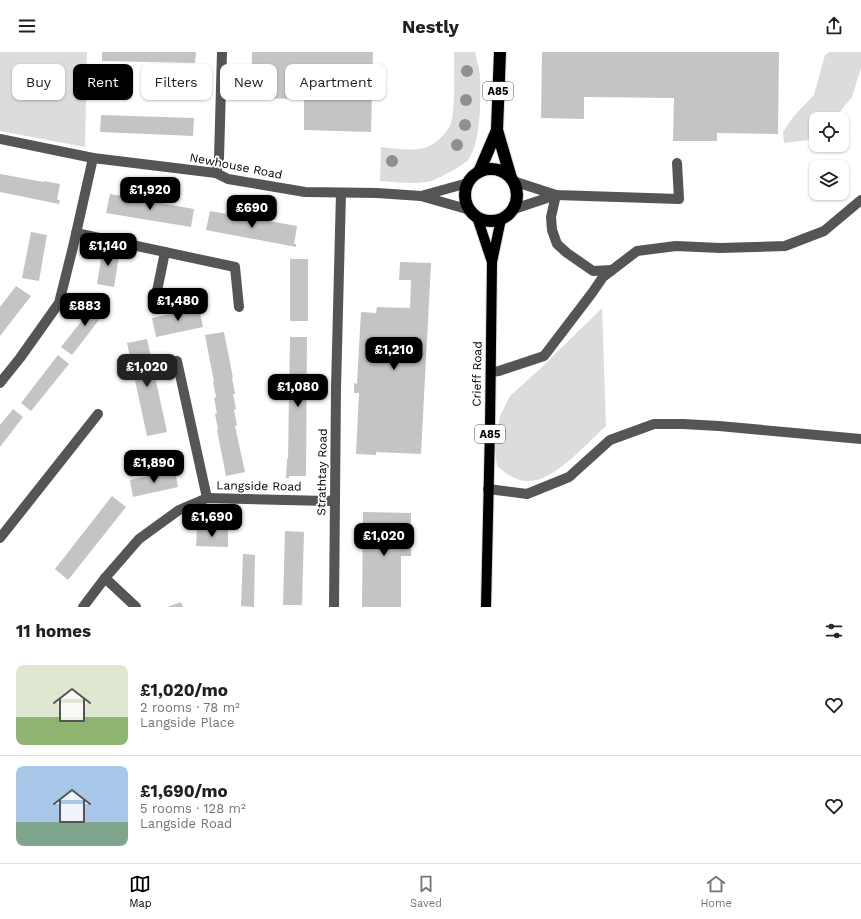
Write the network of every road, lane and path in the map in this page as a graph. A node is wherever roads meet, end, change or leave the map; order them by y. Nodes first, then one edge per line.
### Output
1 (222, 52) edge
2 (500, 52) edge
3 (497, 130) junction
4 (0, 139) edge
5 (93, 158) junction
6 (677, 163) dead end
7 (479, 172) junction
8 (216, 173) junction
9 (512, 180) junction
10 (468, 183) junction
11 (341, 193) junction
12 (556, 195) junction
13 (421, 196) junction
14 (861, 200) edge
15 (514, 209) junction
16 (473, 213) junction
17 (501, 219) junction
18 (76, 233) junction
19 (165, 252) junction
20 (492, 262) junction
21 (612, 270) junction
22 (156, 296) dead end
23 (239, 307) dead end
24 (177, 361) dead end
25 (491, 372) junction
26 (0, 383) edge
27 (98, 414) dead end
28 (861, 439) edge
29 (488, 489) junction
30 (207, 498) junction
31 (335, 500) junction
32 (0, 538) edge
33 (106, 578) junction
34 (83, 607) edge
35 (136, 607) edge
36 (334, 607) edge
37 (486, 607) edge

1 - 8 street
2 - 3 highway, A85
3 - 7 highway, A85
3 - 9 highway, A85
4 - 5 street, Newhouse Road
5 - 8 street, Newhouse Road
5 - 18 street
6 - 12 street
7 - 9 highway
7 - 10 highway
8 - 11 street, Newhouse Road
9 - 12 street
9 - 15 highway
10 - 13 street, Newhouse Road
10 - 16 highway
11 - 13 street, Newhouse Road
11 - 31 street, Strathtay Road
12 - 15 street
12 - 21 street
13 - 16 street, Newhouse Road
14 - 21 street
15 - 17 highway
16 - 17 highway
16 - 20 main road, Crieff Road / A85
17 - 20 main road, Crieff Road / A85
18 - 19 street
18 - 26 street
19 - 22 street
19 - 23 street
20 - 25 main road, Crieff Road / A85
21 - 25 street
24 - 30 street
25 - 29 main road, Crieff Road / A85
27 - 32 street
28 - 29 street
29 - 37 main road, Crieff Road / A85
30 - 31 street, Langside Road
30 - 33 street, Langside Road
31 - 36 street, Strathtay Road
33 - 34 street, Langside Road
33 - 35 street

